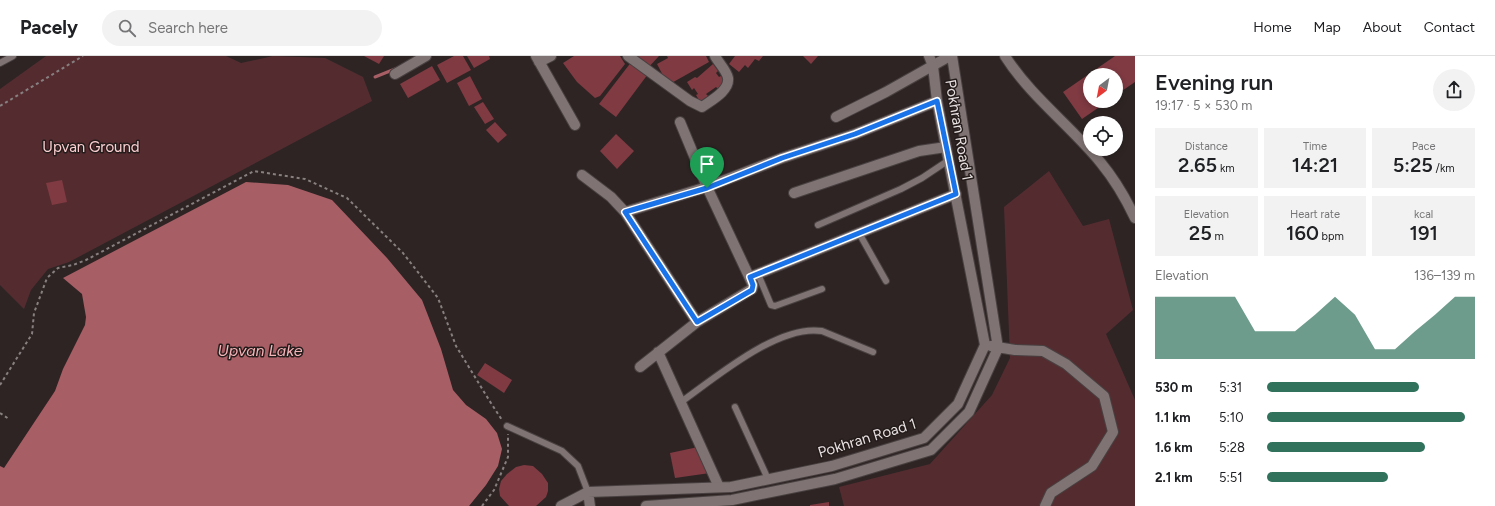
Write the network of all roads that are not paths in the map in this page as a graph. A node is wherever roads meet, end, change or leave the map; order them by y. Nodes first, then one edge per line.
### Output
1 (13, 56) edge
2 (426, 56) edge
3 (551, 56) edge
4 (628, 56) edge
5 (715, 56) edge
6 (951, 56) edge
7 (1005, 56) edge
8 (538, 59) edge
9 (931, 61) edge
10 (0, 63) edge
11 (395, 74) dead end
12 (937, 101) junction
13 (836, 117) dead end
14 (680, 122) dead end
15 (575, 125) dead end
16 (946, 147) junction
17 (948, 160) junction
18 (582, 175) dead end
19 (707, 188) junction
20 (794, 192) dead end
21 (956, 194) junction
22 (625, 212) junction
23 (1135, 218) edge
24 (818, 225) dead end
25 (859, 233) junction
26 (754, 275) junction
27 (886, 281) dead end
28 (822, 289) dead end
29 (697, 322) junction
30 (985, 345) junction
31 (998, 348) junction
32 (658, 352) junction
33 (873, 352) dead end
34 (640, 367) dead end
35 (681, 402) junction
36 (735, 407) dead end
37 (507, 426) road end
38 (768, 479) junction
39 (719, 487) junction
40 (588, 492) junction
41 (561, 506) edge
42 (590, 506) edge
43 (646, 506) edge
44 (1045, 506) edge

1 - 10 lane
2 - 11 street
3 - 8 street
4 - 5 street
6 - 9 street
6 - 31 street, Pokhran Road 1
7 - 23 street
8 - 15 street
9 - 12 street, Pokhran Road 1
9 - 13 street
12 - 16 street, Pokhran Road 1
12 - 19 street
14 - 19 street
16 - 17 street, Pokhran Road 1
16 - 20 street
17 - 21 street, Pokhran Road 1
17 - 24 lane
18 - 22 street
19 - 22 street
19 - 26 street
21 - 25 street
21 - 30 street, Pokhran Road 1
22 - 29 street
25 - 26 street
25 - 27 lane
26 - 28 lane
26 - 29 street
29 - 32 street
30 - 31 street
30 - 38 street, Pokhran Road 1
31 - 43 street, Pokhran Road 1
31 - 44 street
32 - 34 street
32 - 35 street
33 - 35 lane
35 - 39 street
36 - 38 lane
37 - 40 lane
38 - 39 street, Pokhran Road 1
39 - 40 street, Pokhran Road 1
40 - 41 street, Pokhran Road 1
40 - 42 street

